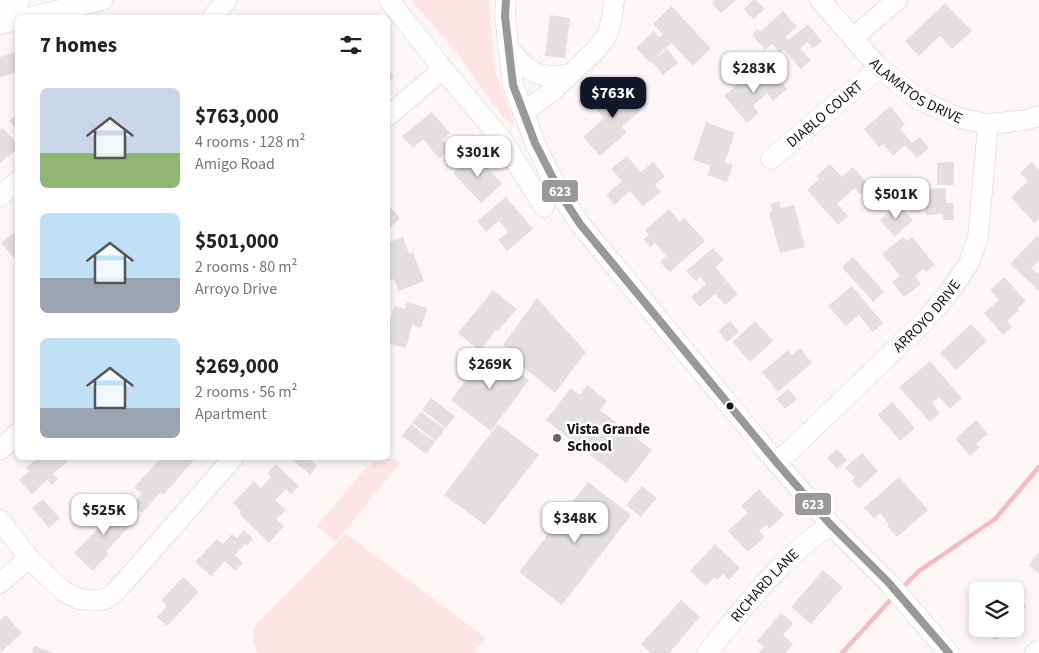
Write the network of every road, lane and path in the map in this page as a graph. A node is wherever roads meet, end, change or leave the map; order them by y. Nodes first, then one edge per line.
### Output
1 (20, 0) edge
2 (103, 0) edge
3 (228, 0) edge
4 (389, 0) edge
5 (506, 0) edge
6 (614, 0) edge
7 (820, 0) edge
8 (897, 0) edge
9 (0, 4) edge
10 (39, 15) edge
11 (215, 15) edge
12 (15, 21) edge
13 (0, 24) edge
14 (853, 38) junction
15 (508, 48) junction
16 (879, 68) junction
17 (443, 69) junction
18 (569, 74) junction
19 (523, 113) junction
20 (390, 114) edge
21 (1039, 116) edge
22 (988, 124) junction
23 (771, 159) dead end
24 (15, 184) edge
25 (0, 196) edge
26 (544, 207) dead end
27 (15, 436) edge
28 (0, 450) edge
29 (231, 460) edge
30 (777, 463) junction
31 (0, 520) edge
32 (830, 524) junction
33 (29, 558) junction
34 (0, 583) edge
35 (1039, 650) edge
36 (707, 653) edge
37 (949, 653) edge
38 (1035, 653) edge

1 - 9 street
2 - 10 street
3 - 11 street
4 - 17 street
5 - 15 street
6 - 18 street
7 - 14 street, ALAMATOS DRIVE
8 - 14 street
12 - 13 street
14 - 16 street, ALAMATOS DRIVE
15 - 18 street
15 - 19 street
16 - 22 street, ALAMATOS DRIVE
16 - 23 street, DIABLO COURT
17 - 20 street
17 - 26 street
18 - 19 street
19 - 30 street
21 - 22 street, ALAMATOS DRIVE
22 - 30 street, ARROYO DRIVE
24 - 25 street
27 - 28 street
29 - 33 street
30 - 32 street
31 - 33 street
32 - 36 street, RICHARD LANE
32 - 37 street
33 - 34 street
35 - 38 street

